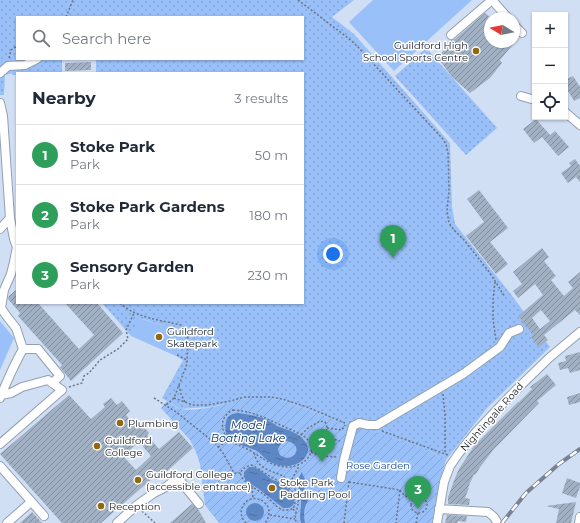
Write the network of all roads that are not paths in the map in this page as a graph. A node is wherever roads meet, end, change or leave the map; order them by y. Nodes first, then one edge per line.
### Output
1 (492, 0) edge
2 (503, 12) edge
3 (451, 36) dead end
4 (36, 60) edge
5 (0, 73) edge
6 (521, 96) dead end
7 (532, 99) edge
8 (0, 103) edge
9 (568, 115) edge
10 (580, 125) edge
11 (10, 218) junction
12 (0, 229) edge
13 (16, 244) edge
14 (16, 252) edge
15 (519, 330) dead end
16 (580, 332) edge
17 (23, 349) junction
18 (52, 383) junction
19 (1, 397) edge
20 (0, 444) edge
21 (0, 466) edge
22 (344, 477) road end
23 (31, 502) junction
24 (199, 504) dead end
25 (439, 510) junction
26 (44, 516) dead end
27 (580, 517) edge
28 (497, 522) dead end
29 (7, 523) edge
30 (117, 523) edge
31 (437, 523) edge
32 (579, 523) edge

1 - 2 street
1 - 3 street
4 - 5 street
6 - 7 street
8 - 11 street
9 - 10 street
11 - 12 street
11 - 13 street
14 - 17 street
15 - 22 street
16 - 25 street, Nightingale Road
17 - 18 street
17 - 19 street
18 - 19 street
18 - 20 street
21 - 23 street
23 - 26 street
23 - 29 street
24 - 30 street
25 - 28 street
25 - 31 street, Nightingale Road
27 - 32 street

